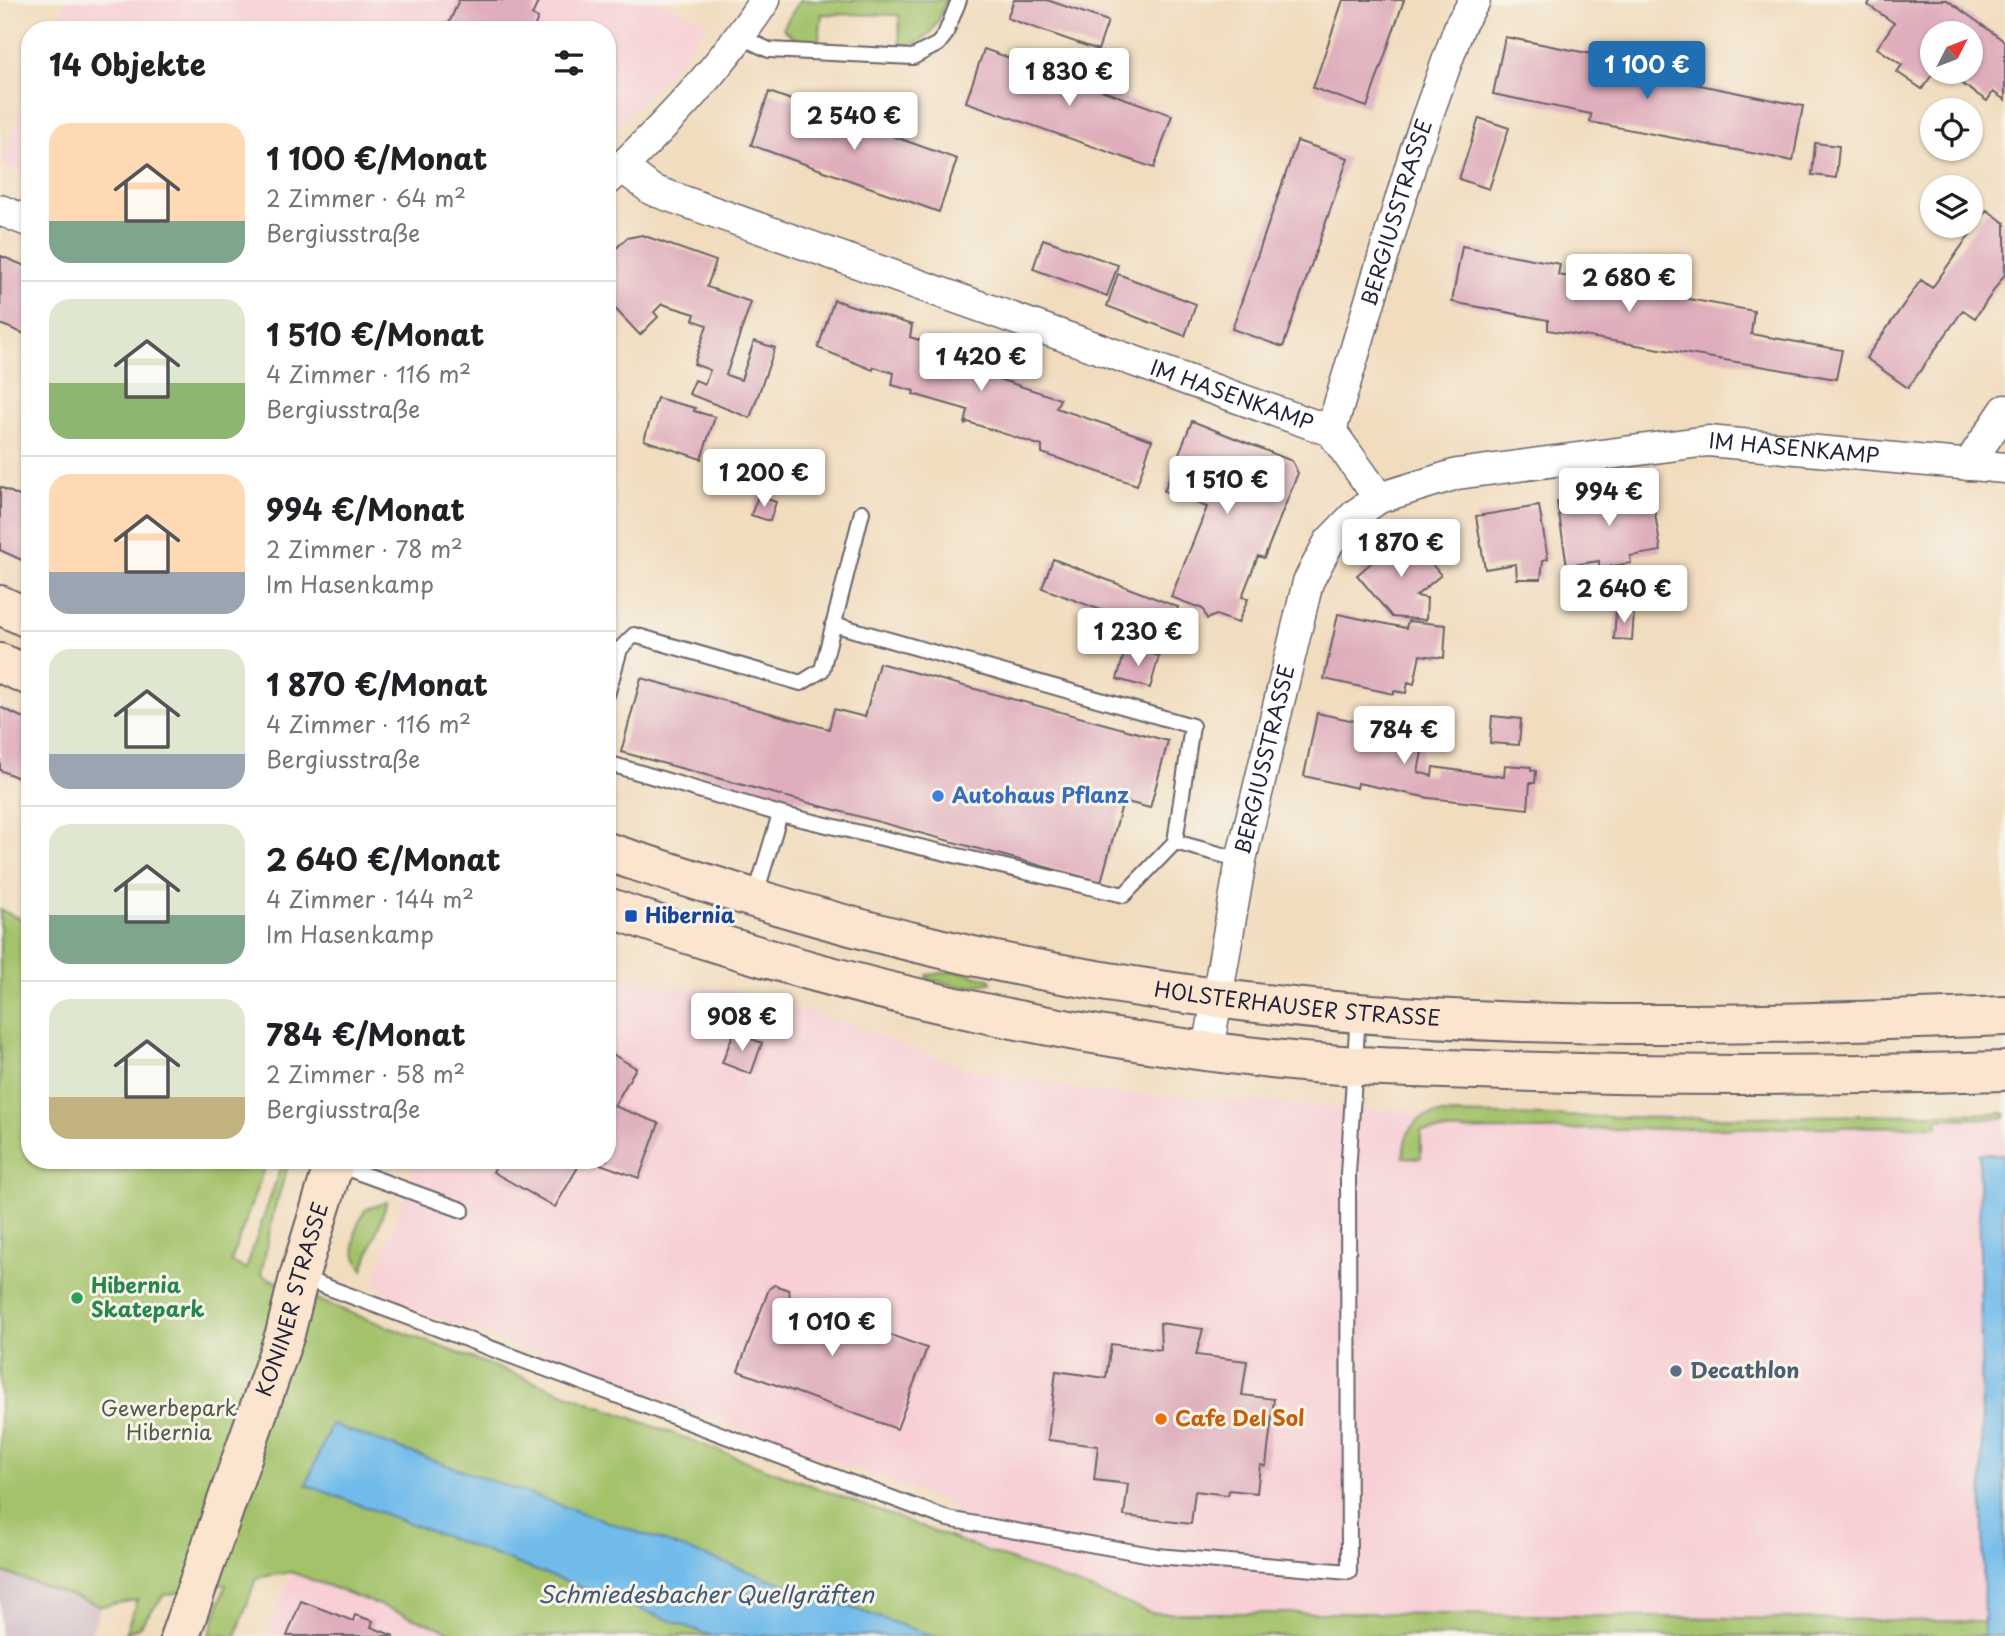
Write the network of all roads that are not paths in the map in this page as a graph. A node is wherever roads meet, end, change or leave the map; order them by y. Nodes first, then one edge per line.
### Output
1 (765, 0) edge
2 (959, 0) edge
3 (1475, 0) edge
4 (740, 37) junction
5 (616, 173) edge
6 (616, 174) edge
7 (0, 209) edge
8 (21, 218) edge
9 (2005, 410) edge
10 (1331, 431) junction
11 (1968, 465) junction
12 (2005, 468) edge
13 (1379, 498) junction
14 (862, 512) dead end
15 (0, 605) edge
16 (21, 615) edge
17 (833, 624) junction
18 (0, 663) edge
19 (616, 665) edge
20 (21, 673) edge
21 (616, 766) edge
22 (780, 814) junction
23 (1175, 842) junction
24 (616, 855) edge
25 (1241, 860) junction
26 (754, 899) junction
27 (616, 910) edge
28 (1217, 998) junction
29 (1359, 1012) junction
30 (2005, 1016) edge
31 (1208, 1050) junction
32 (1353, 1066) junction
33 (2005, 1071) edge
34 (332, 1169) edge
35 (353, 1169) edge
36 (462, 1210) dead end
37 (299, 1277) junction
38 (180, 1636) edge

1 - 4 street
2 - 4 lane
3 - 10 street, BERGIUSSTRASSE
4 - 5 street
6 - 10 street, IM HASENKAMP
7 - 8 street
9 - 11 street
10 - 13 street, IM HASENKAMP
11 - 12 street, IM HASENKAMP
11 - 13 street, IM HASENKAMP
13 - 25 street, BERGIUSSTRASSE
14 - 17 lane
15 - 16 main road
17 - 19 lane
17 - 23 lane
18 - 20 main road
21 - 22 lane
22 - 23 lane
22 - 26 lane
23 - 25 lane
24 - 26 main road, HOLSTERHAUSER STRASSE
25 - 28 street, BERGIUSSTRASSE
26 - 28 main road, HOLSTERHAUSER STRASSE
27 - 31 main road
28 - 29 main road, HOLSTERHAUSER STRASSE
28 - 31 street, BERGIUSSTRASSE
29 - 30 main road, HOLSTERHAUSER STRASSE
29 - 32 lane
31 - 32 main road
32 - 33 main road
32 - 37 lane
34 - 37 main road, KONINER STRASSE
35 - 36 lane
37 - 38 main road, KONINER STRASSE

